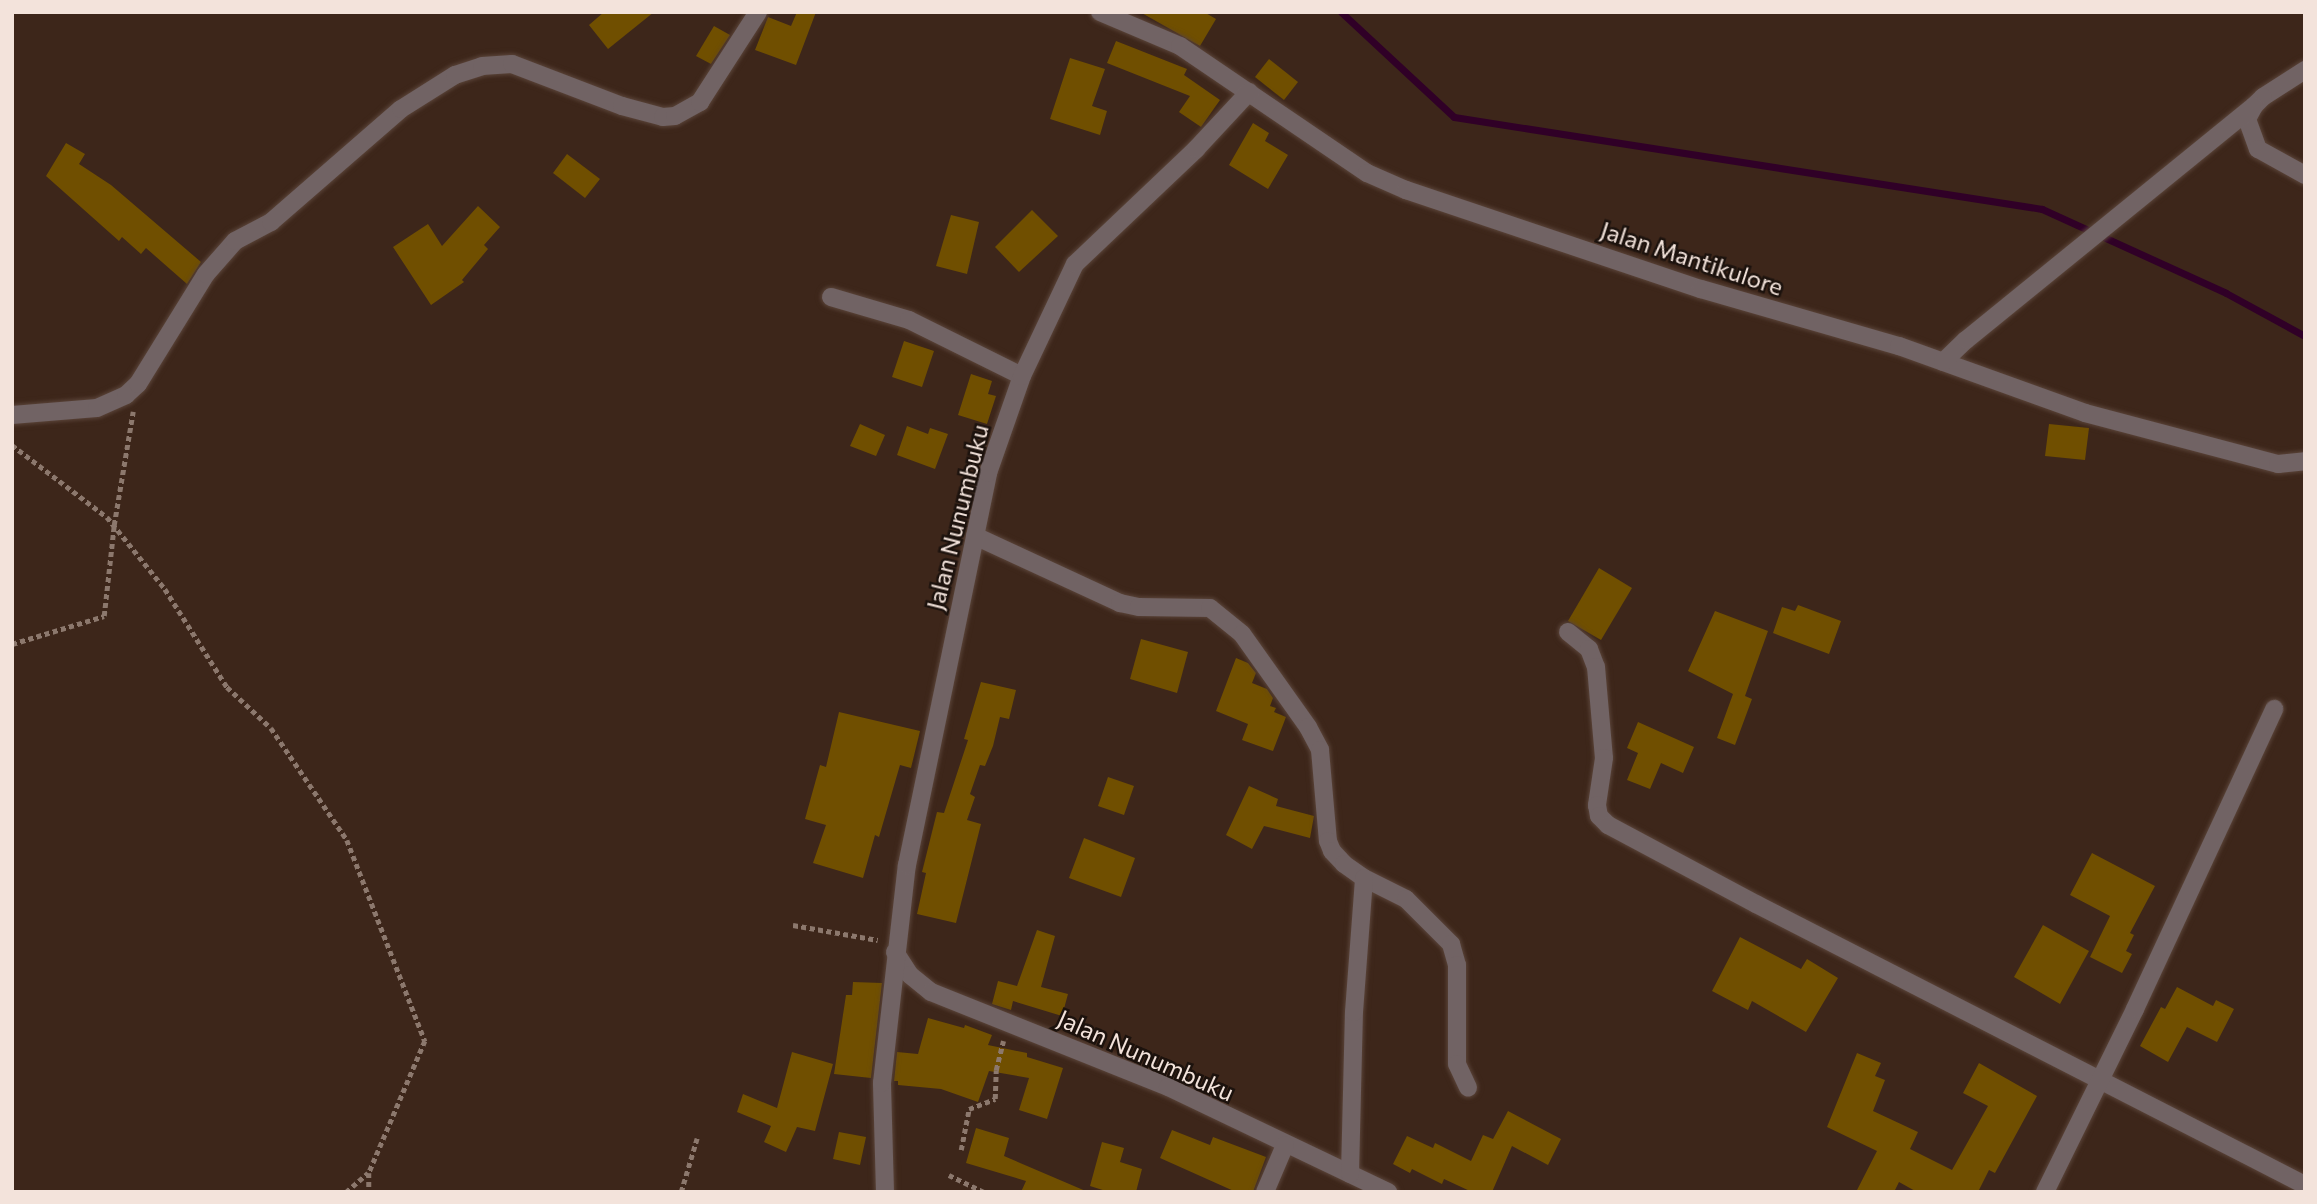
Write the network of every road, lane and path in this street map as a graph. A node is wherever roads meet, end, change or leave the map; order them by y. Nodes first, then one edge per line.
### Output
1 (758, 12) edge
2 (1100, 12) edge
3 (2305, 70) edge
4 (1250, 92) junction
5 (2254, 106) junction
6 (2305, 175) edge
7 (831, 297) dead end
8 (1943, 362) junction
9 (1022, 376) junction
10 (138, 384) junction
11 (12, 415) edge
12 (12, 445) edge
13 (2305, 461) edge
14 (114, 525) junction
15 (975, 536) junction
16 (1568, 632) dead end
17 (12, 643) edge
18 (2274, 709) dead end
19 (1364, 878) junction
20 (793, 925) dead end
21 (896, 947) junction
22 (1007, 1023) junction
23 (2100, 1079) junction
24 (1468, 1088) dead end
25 (697, 1138) dead end
26 (1285, 1145) junction
27 (961, 1150) dead end
28 (369, 1173) junction
29 (1350, 1174) junction
30 (949, 1175) dead end
31 (2305, 1185) edge
32 (346, 1192) edge
33 (369, 1192) edge
34 (681, 1192) edge
35 (885, 1192) edge
36 (984, 1192) edge
37 (1265, 1192) edge
38 (1388, 1192) edge
39 (2045, 1192) edge

1 - 10 street
2 - 4 street, Jalan Mantikulore
3 - 5 street
4 - 8 street, Jalan Mantikulore
4 - 9 street, Jalan Nunumbuku
5 - 6 street
5 - 8 street
7 - 9 street
8 - 13 street, Jalan Mantikulore
9 - 15 street, Jalan Nunumbuku
10 - 11 street
10 - 14 path
12 - 14 path
14 - 17 path
14 - 28 path
15 - 19 street
15 - 21 street, Jalan Nunumbuku
16 - 23 street
18 - 23 street
19 - 24 street
19 - 29 street
20 - 21 path
21 - 22 street, Jalan Nunumbuku
21 - 35 street, Jalan Nunumbuku
22 - 26 street, Jalan Nunumbuku
22 - 27 path
23 - 31 street
23 - 39 street
25 - 34 path
26 - 29 street, Jalan Nunumbuku
26 - 37 street
28 - 32 path
28 - 33 path
29 - 38 street, Jalan Nunumbuku
30 - 36 path

